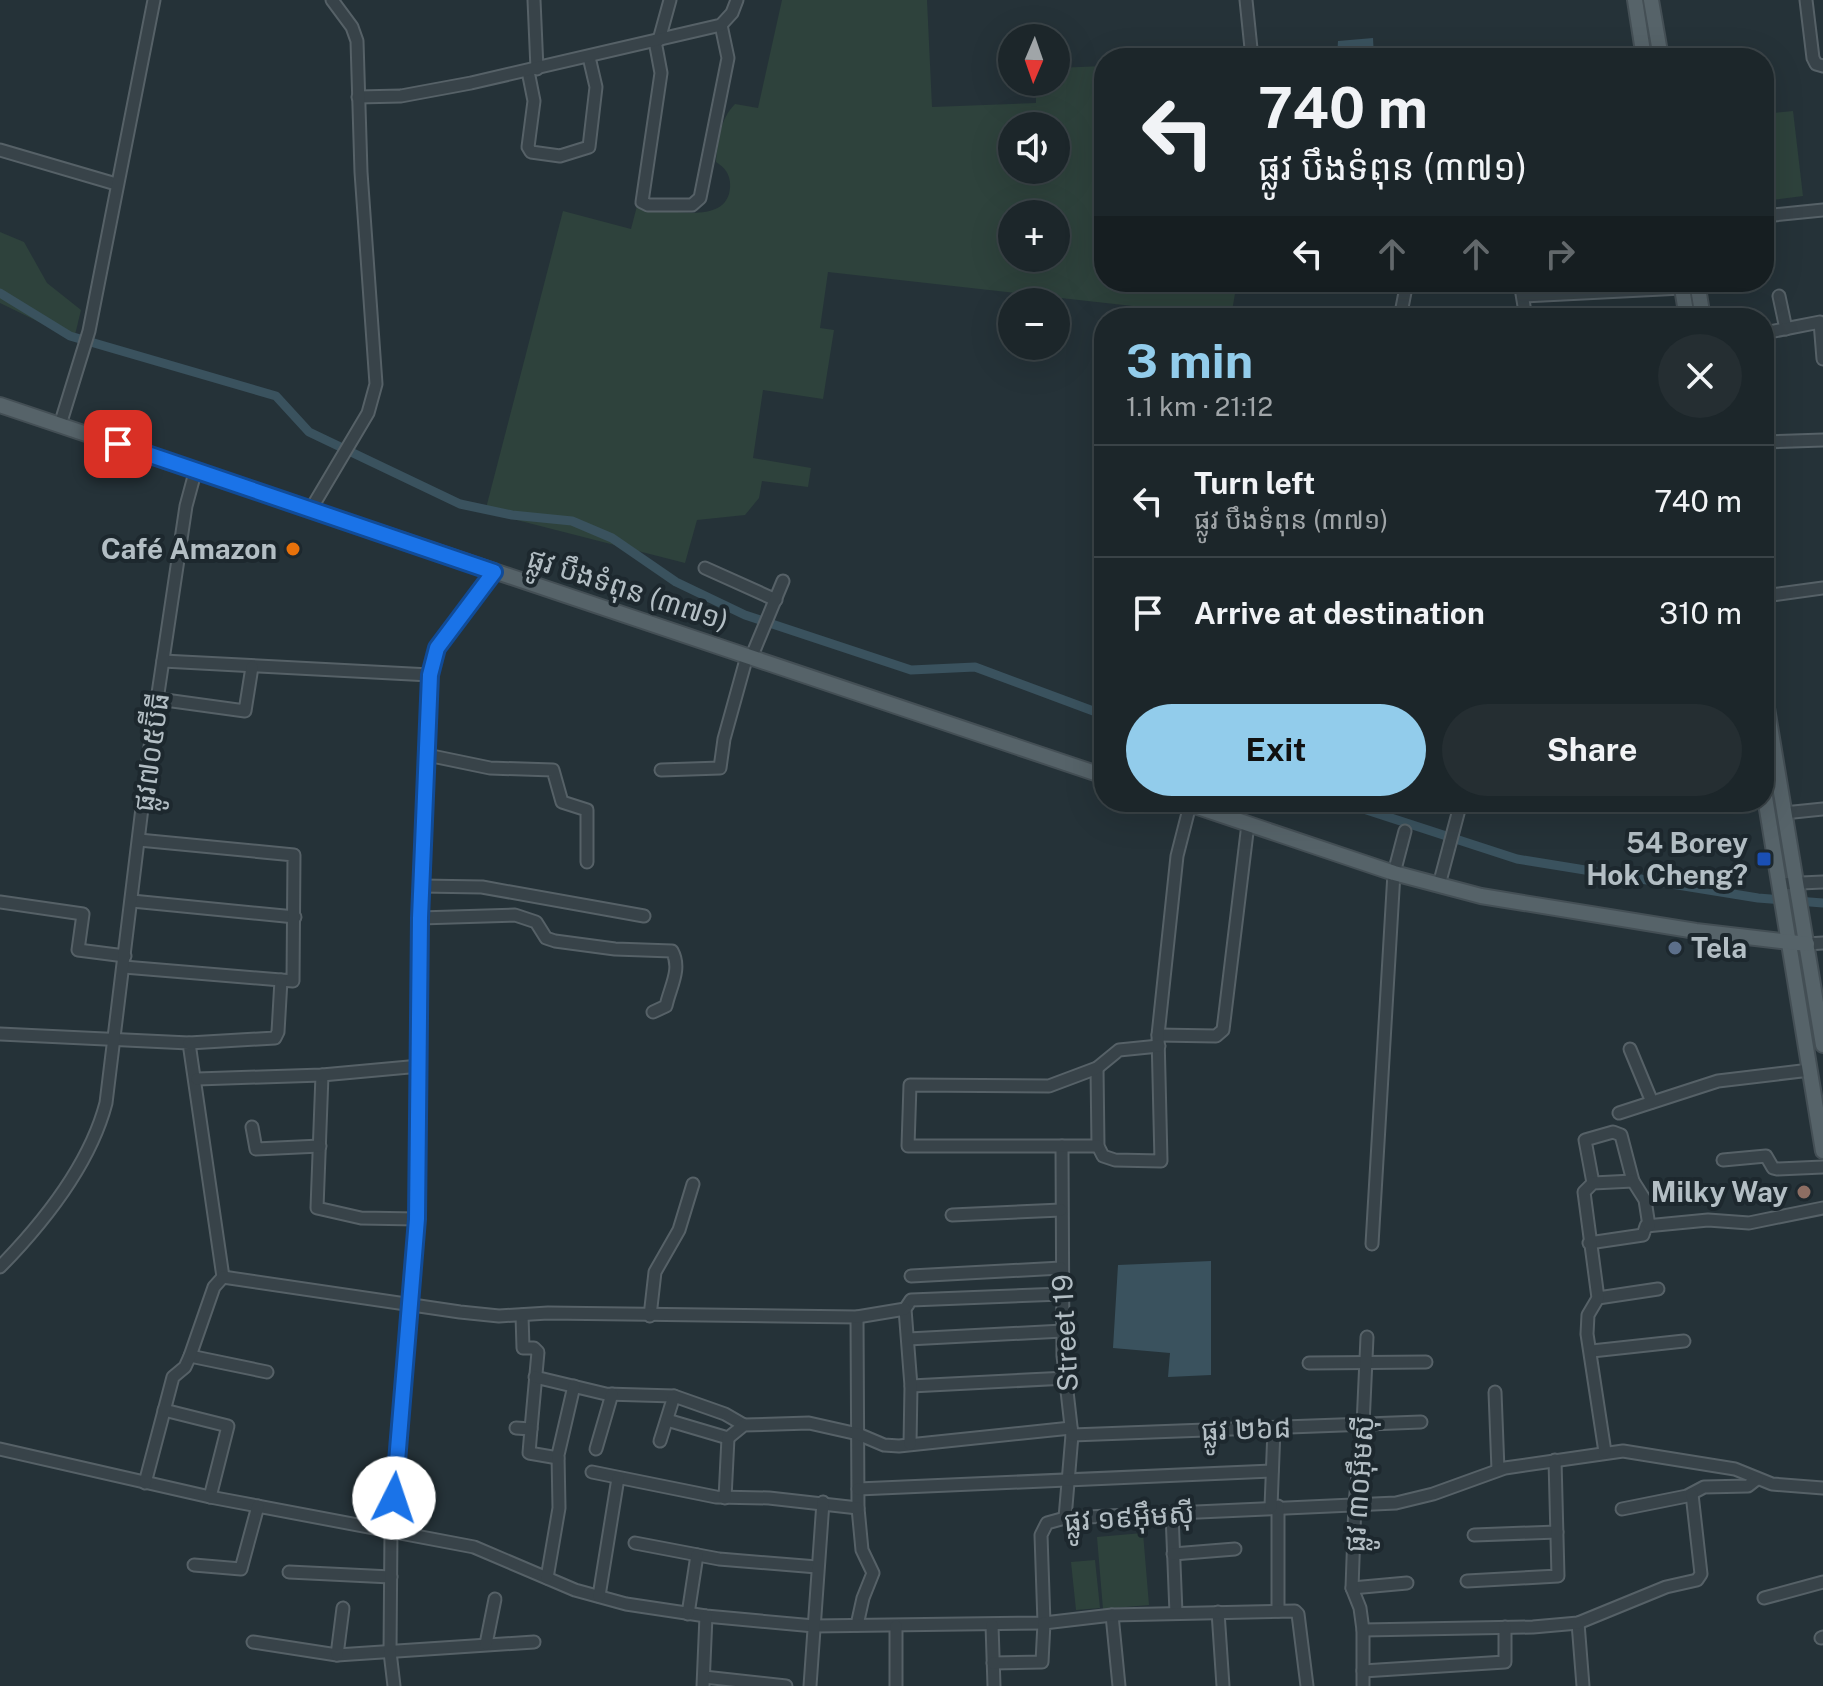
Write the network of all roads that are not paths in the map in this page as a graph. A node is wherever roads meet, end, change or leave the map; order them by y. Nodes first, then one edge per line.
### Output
1 (154, 0) edge
2 (332, 0) edge
3 (534, 0) edge
4 (670, 0) edge
5 (737, 0) edge
6 (1246, 0) edge
7 (1635, 0) edge
8 (1651, 0) edge
9 (1808, 0) edge
10 (721, 25) junction
11 (657, 41) junction
12 (1251, 48) edge
13 (1642, 48) edge
14 (1659, 48) edge
15 (589, 57) junction
16 (1823, 66) edge
17 (532, 70) junction
18 (358, 97) junction
19 (0, 150) edge
20 (116, 184) junction
21 (1823, 210) edge
22 (1774, 215) edge
23 (1522, 292) edge
24 (1580, 292) edge
25 (1523, 296) junction
26 (1779, 296) dead end
27 (1525, 308) edge
28 (1822, 321) edge
29 (1786, 329) junction
30 (1774, 331) edge
31 (1822, 342) edge
32 (1823, 359) edge
33 (0, 405) edge
34 (60, 425) junction
35 (1823, 440) edge
36 (1774, 442) edge
37 (196, 469) junction
38 (311, 509) junction
39 (705, 568) dead end
40 (494, 572) junction
41 (783, 581) dead end
42 (1823, 588) edge
43 (1774, 595) edge
44 (776, 600) junction
45 (749, 657) junction
46 (163, 661) junction
47 (252, 667) junction
48 (430, 675) junction
49 (158, 699) junction
50 (1774, 752) edge
51 (427, 755) junction
52 (661, 770) dead end
53 (1094, 773) edge
54 (1823, 809) edge
55 (1185, 812) edge
56 (1213, 812) edge
57 (1458, 812) edge
58 (1767, 812) edge
59 (1784, 813) junction
60 (1248, 824) junction
61 (1405, 831) dead end
62 (139, 840) junction
63 (587, 862) dead end
64 (1394, 873) junction
65 (1823, 882) edge
66 (1795, 883) junction
67 (1439, 885) junction
68 (422, 886) junction
69 (1779, 886) junction
70 (132, 901) junction
71 (0, 902) edge
72 (644, 916) dead end
73 (295, 917) junction
74 (420, 918) junction
75 (1788, 942) junction
76 (1823, 943) edge
77 (1807, 944) junction
78 (124, 962) junction
79 (281, 980) junction
80 (653, 1012) dead end
81 (0, 1034) edge
82 (115, 1037) junction
83 (1159, 1040) junction
84 (189, 1043) junction
85 (1823, 1045) edge
86 (1630, 1049) dead end
87 (420, 1066) junction
88 (1097, 1068) junction
89 (1810, 1070) junction
90 (322, 1075) junction
91 (197, 1079) junction
92 (1652, 1102) junction
93 (1619, 1113) dead end
94 (252, 1127) dead end
95 (320, 1146) junction
96 (1062, 1146) junction
97 (1098, 1146) junction
98 (1823, 1151) edge
99 (1723, 1160) dead end
100 (1823, 1167) edge
101 (1633, 1181) junction
102 (1593, 1183) junction
103 (693, 1184) dead end
104 (1823, 1208) edge
105 (1061, 1210) junction
106 (952, 1215) dead end
107 (417, 1219) junction
108 (1649, 1226) junction
109 (1589, 1243) junction
110 (1372, 1244) dead end
111 (0, 1267) edge
112 (1061, 1268) junction
113 (911, 1276) dead end
114 (223, 1277) junction
115 (1658, 1289) dead end
116 (1062, 1294) junction
117 (1598, 1298) junction
118 (412, 1305) junction
119 (905, 1309) junction
120 (522, 1315) junction
121 (650, 1316) junction
122 (857, 1317) junction
123 (1063, 1331) junction
124 (1367, 1337) dead end
125 (908, 1339) junction
126 (1684, 1341) dead end
127 (1592, 1351) junction
128 (190, 1356) junction
129 (1365, 1362) junction
130 (1426, 1362) dead end
131 (1309, 1363) dead end
132 (267, 1372) dead end
133 (535, 1377) junction
134 (1067, 1378) junction
135 (574, 1386) junction
136 (911, 1386) junction
137 (1495, 1392) dead end
138 (612, 1394) junction
139 (674, 1396) junction
140 (164, 1410) junction
141 (667, 1420) junction
142 (1421, 1422) dead end
143 (744, 1425) junction
144 (1363, 1425) junction
145 (516, 1428) dead end
146 (531, 1429) junction
147 (1274, 1429) junction
148 (1072, 1432) junction
149 (858, 1434) junction
150 (728, 1438) junction
151 (660, 1441) dead end
152 (910, 1444) junction
153 (0, 1449) edge
154 (596, 1449) dead end
155 (1605, 1452) junction
156 (558, 1458) junction
157 (1555, 1460) junction
158 (1498, 1470) junction
159 (1272, 1471) junction
160 (592, 1472) dead end
161 (618, 1478) junction
162 (1757, 1479) junction
163 (1068, 1481) junction
164 (145, 1483) junction
165 (1823, 1488) edge
166 (858, 1489) junction
167 (1692, 1494) junction
168 (210, 1497) junction
169 (725, 1498) junction
170 (823, 1502) junction
171 (1355, 1503) junction
172 (258, 1506) junction
173 (1274, 1506) junction
174 (858, 1508) junction
175 (1622, 1509) dead end
176 (1172, 1514) junction
177 (1065, 1518) junction
178 (391, 1530) junction
179 (1557, 1532) junction
180 (1474, 1535) dead end
181 (635, 1543) dead end
182 (1235, 1549) dead end
183 (1173, 1554) junction
184 (697, 1555) junction
185 (194, 1565) dead end
186 (817, 1567) junction
187 (289, 1572) dead end
188 (391, 1577) junction
189 (547, 1578) junction
190 (1467, 1581) dead end
191 (1823, 1582) edge
192 (1407, 1583) dead end
193 (1352, 1588) junction
194 (599, 1596) junction
195 (1764, 1598) dead end
196 (495, 1599) dead end
197 (343, 1608) dead end
198 (1278, 1611) junction
199 (1218, 1612) junction
200 (1176, 1613) junction
201 (688, 1614) junction
202 (1112, 1615) junction
203 (706, 1616) junction
204 (1044, 1623) junction
205 (1578, 1623) junction
206 (857, 1625) junction
207 (992, 1625) junction
208 (814, 1626) junction
209 (896, 1626) junction
210 (1505, 1627) junction
211 (1363, 1630) junction
212 (253, 1642) dead end
213 (534, 1642) dead end
214 (486, 1644) junction
215 (390, 1652) junction
216 (337, 1655) junction
217 (993, 1663) junction
218 (1363, 1671) junction
219 (703, 1682) edge
220 (753, 1684) edge
221 (778, 1685) edge
222 (394, 1686) edge
223 (810, 1686) edge
224 (896, 1686) edge
225 (994, 1686) edge
226 (1119, 1686) edge
227 (1223, 1686) edge
228 (1307, 1686) edge
229 (1363, 1686) edge
230 (1583, 1686) edge

1 - 20 street
2 - 18 street
3 - 17 street
4 - 11 street
5 - 10 street
6 - 12 street
7 - 13 main road
8 - 14 main road
9 - 16 street
10 - 11 street
10 - 11 street
11 - 15 street
15 - 17 street
15 - 17 street
17 - 18 street
18 - 38 street
19 - 20 street
20 - 34 street
21 - 22 street
23 - 25 street
24 - 25 street
25 - 27 street
26 - 29 street
28 - 29 street
28 - 31 street
29 - 30 street
31 - 32 street
33 - 34 main road, ផ្លូវ បឹងទំពុន (៣៧១)
34 - 37 main road, ផ្លូវ បឹងទំពុន (៣៧១)
35 - 36 street
37 - 38 main road, ផ្លូវ បឹងទំពុន (៣៧១)
37 - 46 street, ផ្លូវ៧០៥ប៊ីធី
38 - 40 main road, ផ្លូវ បឹងទំពុន (៣៧១)
39 - 44 street
40 - 45 main road, ផ្លូវ បឹងទំពុន (៣៧១)
40 - 48 street
41 - 44 street
42 - 43 street
44 - 45 street
45 - 52 street
45 - 53 main road, ផ្លូវ បឹងទំពុន (៣៧១)
46 - 47 street
46 - 49 street, ផ្លូវ៧០៥ប៊ីធី
47 - 48 street
47 - 49 street
48 - 51 street
49 - 62 street, ផ្លូវ៧០៥ប៊ីធី
50 - 59 main road
51 - 63 street
51 - 68 street
54 - 59 street
55 - 83 street
56 - 60 main road
57 - 67 street
58 - 69 main road
59 - 66 main road
60 - 64 main road
60 - 83 street
61 - 64 street
62 - 70 street, ផ្លូវ៧០៥ប៊ីធី
62 - 73 street
64 - 67 main road
64 - 110 street
65 - 66 street
66 - 69 street
66 - 77 main road
67 - 75 main road
68 - 72 street
68 - 74 street
69 - 75 main road
70 - 73 street
70 - 78 street, ផ្លូវ៧០៥ប៊ីធី
71 - 78 street
73 - 79 street
74 - 80 street
74 - 87 street
75 - 77 main road
75 - 89 main road
76 - 77 street
77 - 85 main road
78 - 79 street
78 - 82 street, ផ្លូវ៧០៥ប៊ីធី
79 - 84 street
81 - 82 street
82 - 84 street
82 - 111 street, ផ្លូវ៧០៥ប៊ីធី
83 - 88 street
83 - 97 street
84 - 91 street
86 - 92 street
87 - 90 street
87 - 107 street
88 - 96 street
88 - 97 street
89 - 92 street
89 - 98 main road
90 - 91 street
90 - 95 street
91 - 114 street
92 - 93 street
94 - 95 street
95 - 107 street
96 - 97 street
96 - 105 street, Street 19
99 - 100 street
101 - 102 street
101 - 102 street
101 - 108 street
102 - 109 street
103 - 121 street
104 - 108 street
105 - 106 street
105 - 112 street, Street 19
107 - 118 street
108 - 109 street
109 - 117 street
112 - 113 street
112 - 116 street, Street 19
114 - 118 street
114 - 128 street
115 - 117 street
116 - 119 street
116 - 123 street, Street 19
117 - 127 street
118 - 120 street
118 - 178 street
119 - 122 street
119 - 125 street
120 - 121 street
120 - 133 street
121 - 122 street
122 - 149 street
123 - 125 street
123 - 134 street, Street 19
124 - 129 street, ផ្លូវ ៣០អ៊ឹមស៊ី
125 - 136 street
126 - 127 street
127 - 155 street
128 - 132 street
128 - 140 street
129 - 130 street
129 - 131 street
129 - 144 street, ផ្លូវ ៣០អ៊ឹមស៊ី
133 - 135 street
133 - 146 street
134 - 136 street
134 - 148 street, Street 19
135 - 138 street
135 - 156 street
136 - 152 street
137 - 158 street
138 - 139 street
138 - 154 street
139 - 141 street
139 - 143 street
140 - 164 street
140 - 168 street
141 - 150 street
141 - 151 street
142 - 144 street, ផ្លូវ ២៦៨
143 - 149 street, ផ្លូវ ២៦៨
143 - 150 street
144 - 147 street, ផ្លូវ ២៦៨
144 - 171 street, ផ្លូវ ៣០អ៊ឹមស៊ី
145 - 146 street
146 - 156 street
147 - 148 street, ផ្លូវ ២៦៨
147 - 159 street
148 - 152 street, ផ្លូវ ២៦៨
148 - 163 street, Street 19
149 - 152 street, ផ្លូវ ២៦៨
149 - 166 street
150 - 169 street
153 - 164 street
155 - 157 street, ផ្លូវ ១៩អ៊ឹមស៊ី
155 - 162 street, ផ្លូវ ១៩អ៊ឹមស៊ី
156 - 189 street
157 - 158 street, ផ្លូវ ១៩អ៊ឹមស៊ី
157 - 179 street
158 - 171 street, ផ្លូវ ១៩អ៊ឹមស៊ី
159 - 163 street
159 - 173 street
160 - 161 street
161 - 169 street
161 - 194 street
162 - 165 street, ផ្លូវ ១៩អ៊ឹមស៊ី
162 - 167 street
163 - 166 street
163 - 177 street, Street 19
164 - 168 street
166 - 174 street
167 - 175 street
167 - 205 street
168 - 172 street
169 - 170 street
170 - 174 street
170 - 186 street
171 - 173 street, ផ្លូវ ១៩អ៊ឹមស៊ី
171 - 193 street, ផ្លូវ ៣០អ៊ឹមស៊ី
172 - 178 street
172 - 185 street
173 - 176 street, ផ្លូវ ១៩អ៊ឹមស៊ី
173 - 198 street
174 - 206 street
176 - 177 street, ផ្លូវ ១៩អ៊ឹមស៊ី
176 - 183 street
177 - 204 street, ផ្លូវ ១៩អ៊ឹមស៊ី
178 - 188 street
178 - 189 street
179 - 180 street
179 - 190 street
181 - 184 street
182 - 183 street
183 - 200 street
184 - 186 street
184 - 201 street
186 - 208 street
187 - 188 street
188 - 215 street
189 - 194 street
191 - 195 street
192 - 193 street
193 - 211 street, ផ្លូវ ៣០អ៊ឹមស៊ី
194 - 201 street
196 - 214 street
197 - 216 street
198 - 199 street
198 - 228 street
199 - 200 street
199 - 227 street
200 - 202 street
201 - 203 street
202 - 204 street
202 - 226 street
203 - 208 street
203 - 219 street
204 - 207 street
204 - 217 street, ផ្លូវ ១៩អ៊ឹមស៊ី
205 - 210 street
205 - 230 street
206 - 208 street
206 - 209 street
207 - 209 street
207 - 217 street
208 - 223 street
209 - 224 street
210 - 211 street
210 - 218 street
211 - 218 street, ផ្លូវ ៣០អ៊ឹមស៊ី
212 - 216 street
213 - 214 street
214 - 215 street
215 - 216 street
215 - 222 street
217 - 225 street
218 - 229 street, ផ្លូវ ៣០អ៊ឹមស៊ី
219 - 220 street
220 - 221 street

